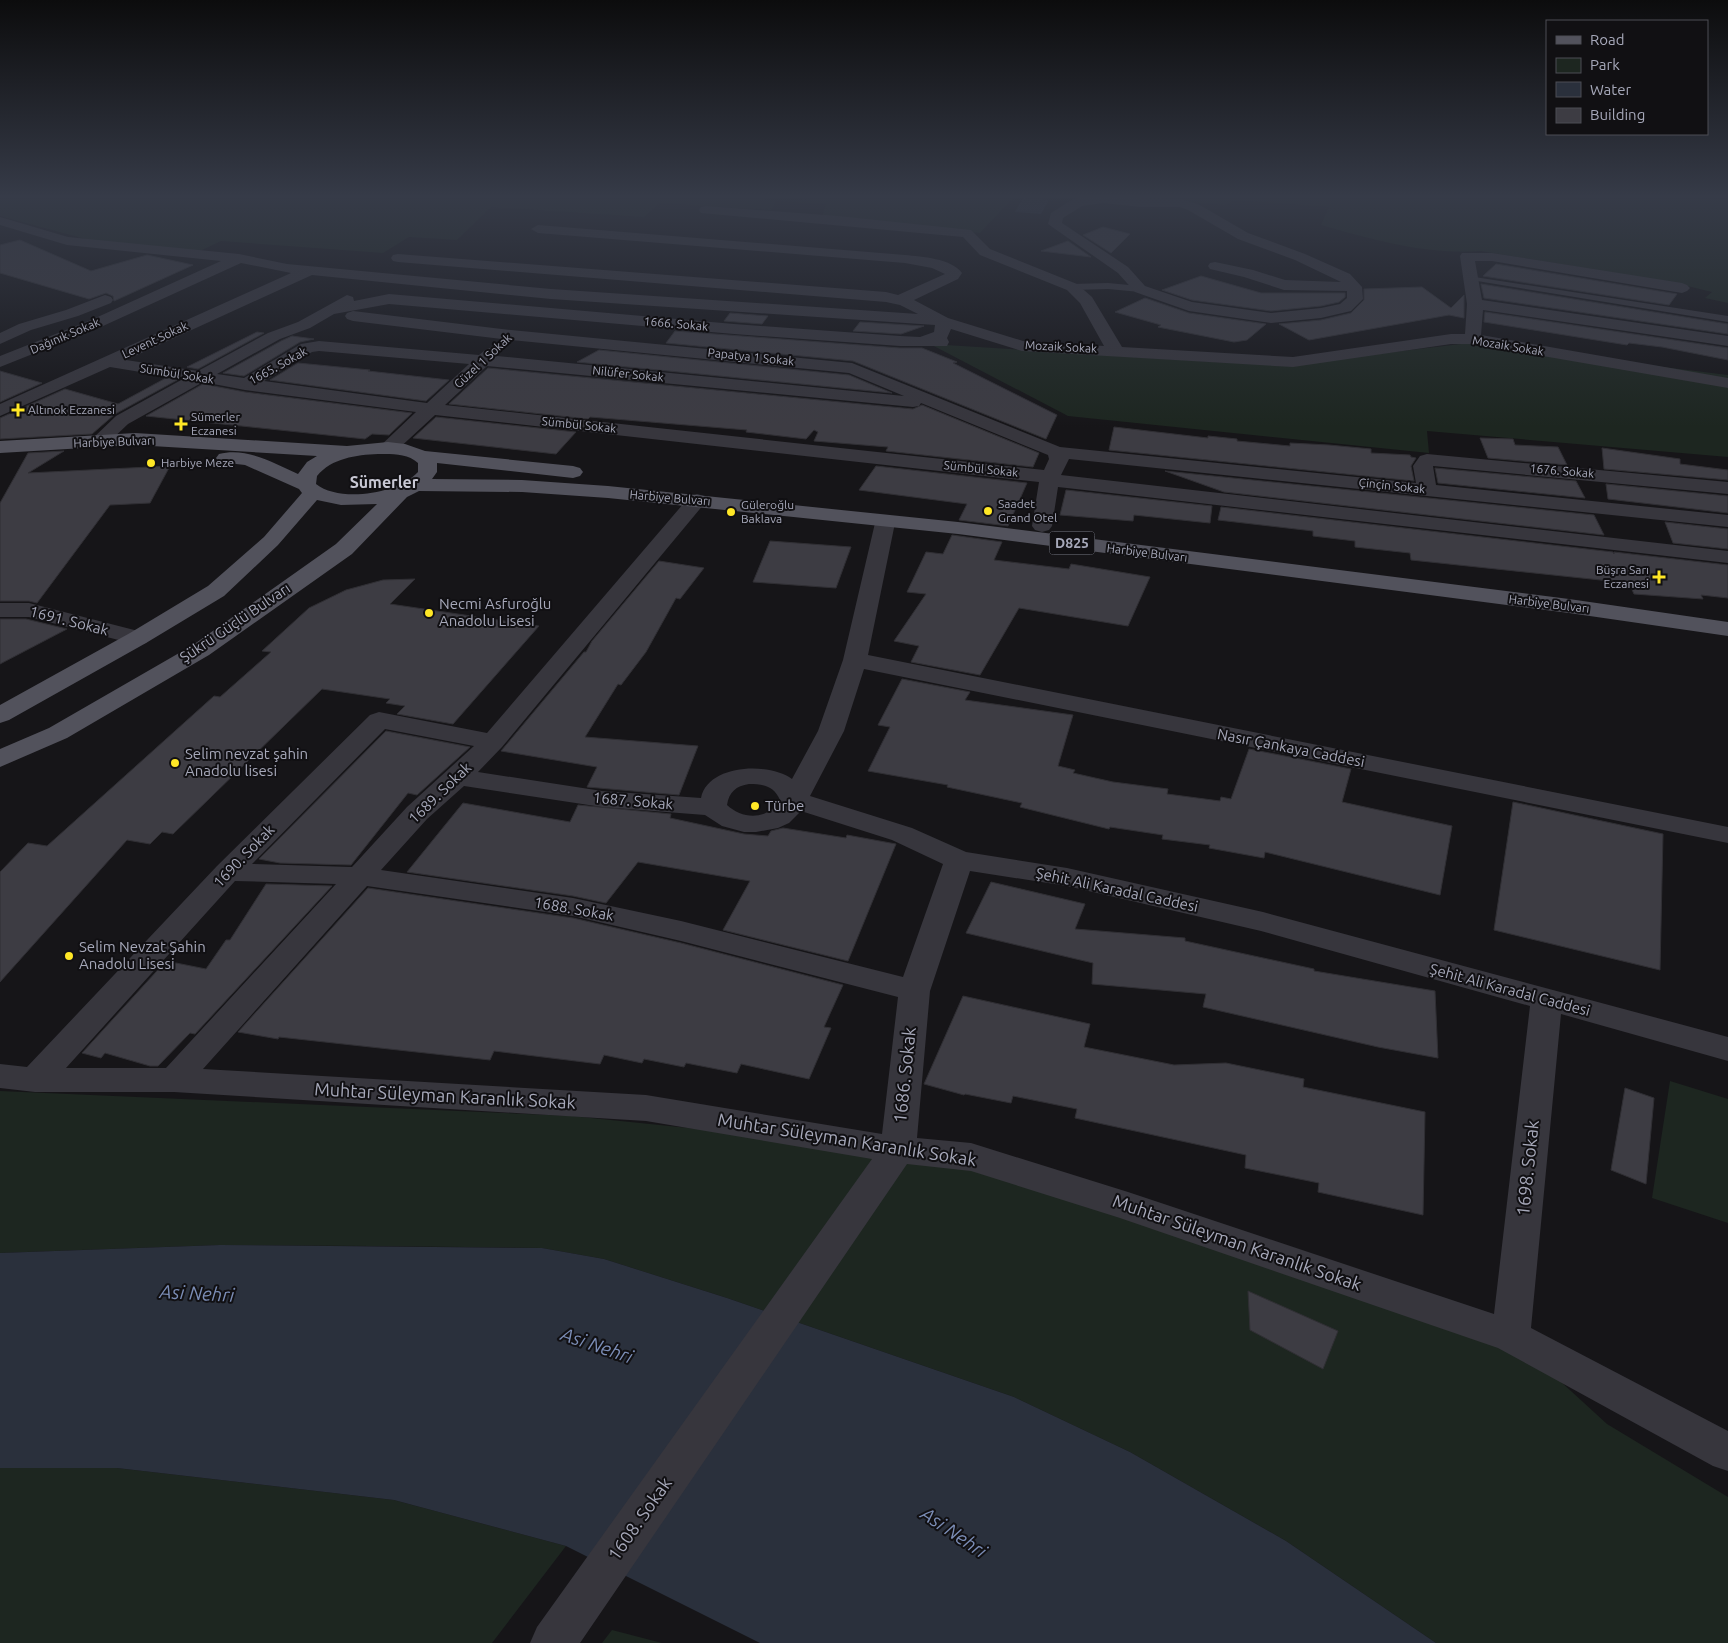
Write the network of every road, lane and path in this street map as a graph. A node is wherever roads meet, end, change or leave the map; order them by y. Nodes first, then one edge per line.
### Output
1 (205, 274) edge
2 (302, 274) edge
3 (355, 274) edge
4 (573, 274) edge
5 (608, 274) edge
6 (954, 274) edge
7 (1039, 274) edge
8 (1126, 274) edge
9 (1250, 274) edge
10 (1338, 274) edge
11 (1469, 274) edge
12 (1594, 274) edge
13 (384, 276) junction
14 (1470, 278) junction
15 (1284, 285) junction
16 (1072, 287) junction
17 (1354, 287) junction
18 (1682, 288) dead end
19 (1140, 289) junction
20 (1248, 290) dead end
21 (551, 294) junction
22 (148, 300) junction
23 (901, 300) junction
24 (1475, 304) junction
25 (331, 310) junction
26 (534, 312) junction
27 (353, 316) dead end
28 (1728, 319) edge
29 (942, 321) junction
30 (511, 335) junction
31 (1, 339) edge
32 (1473, 339) junction
33 (923, 341) junction
34 (1728, 341) edge
35 (312, 346) joint
36 (1022, 346) junction
37 (1115, 350) junction
38 (484, 360) junction
39 (0, 362) edge
40 (108, 362) junction
41 (199, 378) junction
42 (1728, 383) edge
43 (244, 385) junction
44 (944, 406) junction
45 (431, 409) junction
46 (0, 410) edge
47 (99, 441) junction
48 (0, 447) edge
49 (388, 448) junction
50 (347, 452) junction
51 (1056, 452) junction
52 (0, 456) edge
53 (422, 456) junction
54 (1050, 478) junction
55 (310, 488) junction
56 (1728, 488) edge
57 (407, 489) junction
58 (1427, 490) junction
59 (697, 500) junction
60 (1728, 522) edge
61 (885, 523) junction
62 (1042, 526) junction
63 (1728, 557) edge
64 (0, 610) edge
65 (1728, 615) edge
66 (1728, 629) edge
67 (138, 638) junction
68 (855, 660) junction
69 (0, 715) edge
70 (493, 742) junction
71 (0, 759) edge
72 (458, 777) junction
73 (794, 800) junction
74 (713, 807) junction
75 (1728, 835) edge
76 (959, 860) junction
77 (227, 872) junction
78 (359, 876) junction
79 (914, 991) junction
80 (1546, 1001) junction
81 (1728, 1049) edge
82 (0, 1076) edge
83 (35, 1080) junction
84 (174, 1080) junction
85 (898, 1150) junction
86 (1511, 1336) junction
87 (727, 1395) joint
88 (1728, 1452) edge
89 (553, 1643) edge

1 - 22 street, Dağınık Sokak
2 - 40 street, Levent Sokak
3 - 13 street
4 - 21 street, Güzel 1 Sokak
5 - 23 street, Mozaik Sokak
6 - 23 street
7 - 16 street
8 - 19 street
9 - 15 street
10 - 17 street
11 - 14 street
12 - 18 street
13 - 21 street
13 - 25 street
14 - 24 street
14 - 28 lane
15 - 17 street
15 - 20 street
16 - 19 lane
16 - 37 street
17 - 19 street
21 - 26 street, Güzel 1 Sokak
21 - 29 street
22 - 31 street
22 - 39 street, Dağınık Sokak
23 - 29 street, Mozaik Sokak
24 - 32 street
24 - 34 street
25 - 26 street, 1666. Sokak
25 - 41 street
26 - 30 street, Güzel 1 Sokak
26 - 33 street, 1666. Sokak
27 - 30 street, Papatya 1 Sokak
29 - 33 street
29 - 36 street, Mozaik Sokak
30 - 38 street, Güzel 1 Sokak
30 - 44 street, Papatya 1 Sokak
32 - 37 street, Mozaik Sokak
32 - 42 street, Mozaik Sokak
33 - 36 street, 1666. Sokak
35 - 38 street, Nilüfer Sokak
35 - 43 street, 1665. Sokak
36 - 37 street, Mozaik Sokak
38 - 44 street, Nilüfer Sokak
38 - 45 street, Güzel 1 Sokak
40 - 41 street, Sümbül Sokak
40 - 46 street, Levent Sokak
41 - 43 street, Sümbül Sokak
41 - 47 street
43 - 45 street, Sümbül Sokak
44 - 51 street, Papatya 1 Sokak
45 - 49 street, Güzel 1 Sokak
45 - 54 street, Sümbül Sokak
47 - 48 main road, Harbiye Bulvarı
47 - 50 main road, Harbiye Bulvarı
49 - 50 main road, Harbiye Bulvarı
49 - 53 main road, Harbiye Bulvarı
50 - 55 main road, Harbiye Bulvarı
51 - 54 street
51 - 58 street, Çinçin Sokak
52 - 55 main road, Harbiye Bulvarı
53 - 57 main road
53 - 62 main road, Harbiye Bulvarı / D825
54 - 62 street
54 - 63 street, Sümbül Sokak
55 - 57 main road, Harbiye Bulvarı
55 - 67 main road
56 - 58 street, 1676. Sokak
57 - 59 main road, Harbiye Bulvarı / D825
57 - 71 main road, Şükrü Güçlü Bulvarı
58 - 60 street, Çinçin Sokak
59 - 61 main road, Harbiye Bulvarı / D825
59 - 70 street, 1689. Sokak
61 - 66 main road, Harbiye Bulvarı / D825
61 - 68 street
62 - 65 main road, Harbiye Bulvarı / D825
64 - 67 street, 1691. Sokak
67 - 69 main road
68 - 73 street
68 - 75 street, Nasır Çankaya Caddesi
70 - 72 street, 1689. Sokak
70 - 77 street, 1690. Sokak
72 - 74 street, 1687. Sokak
72 - 78 street, 1689. Sokak
73 - 74 street, 1687. Sokak
73 - 74 street
73 - 76 street, Şehit Ali Karadal Caddesi
76 - 79 street, 1686. Sokak
76 - 80 street, Şehit Ali Karadal Caddesi
77 - 78 street, 1688. Sokak
77 - 83 street, 1690. Sokak
78 - 79 street, 1688. Sokak
78 - 84 street, 1689. Sokak
79 - 85 street, 1686. Sokak
80 - 81 street, Şehit Ali Karadal Caddesi
80 - 86 street, 1698. Sokak
82 - 83 street, Muhtar Süleyman Karanlık Sokak
83 - 84 street, Muhtar Süleyman Karanlık Sokak
84 - 85 street, Muhtar Süleyman Karanlık Sokak
85 - 86 street, Muhtar Süleyman Karanlık Sokak
85 - 87 street, 1686. Sokak
86 - 88 street, Muhtar Süleyman Karanlık Sokak
87 - 89 street, 1608. Sokak

